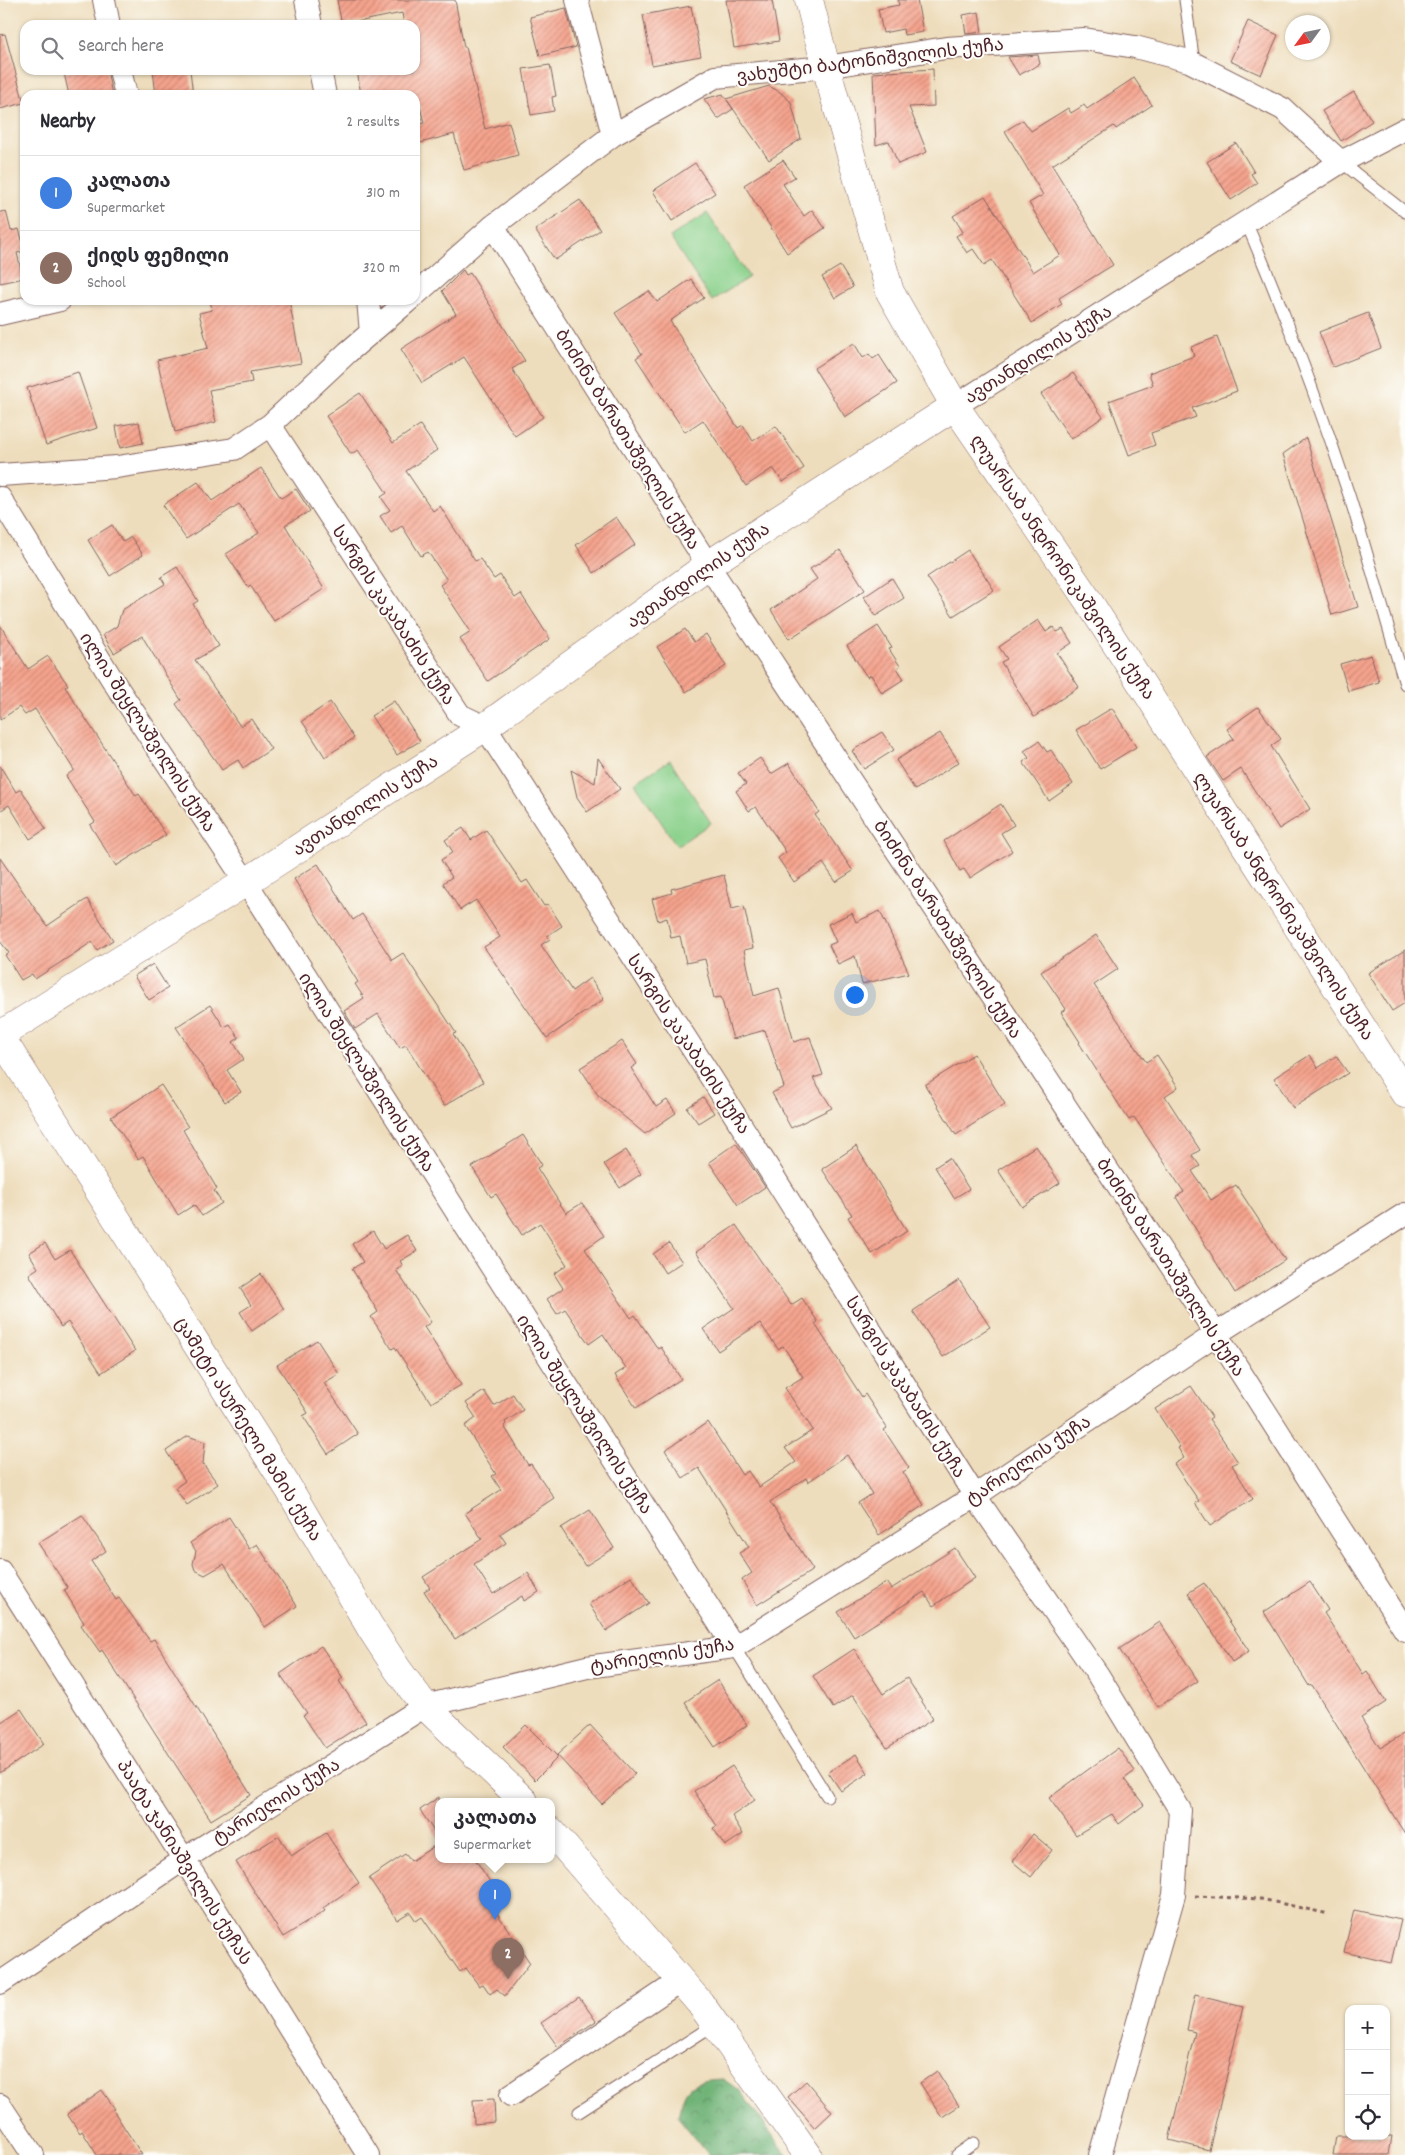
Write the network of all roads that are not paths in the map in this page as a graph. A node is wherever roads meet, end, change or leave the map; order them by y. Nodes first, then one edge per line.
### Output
1 (104, 0) edge
2 (306, 0) edge
3 (577, 0) edge
4 (809, 0) edge
5 (1185, 0) edge
6 (108, 20) edge
7 (310, 20) edge
8 (1194, 63) junction
9 (826, 67) junction
10 (121, 75) edge
11 (321, 75) edge
12 (125, 90) edge
13 (324, 90) edge
14 (1405, 129) edge
15 (613, 135) junction
16 (1341, 162) junction
17 (1405, 212) edge
18 (1246, 222) junction
19 (493, 226) junction
20 (420, 291) edge
21 (39, 305) edge
22 (368, 305) edge
23 (403, 305) edge
24 (0, 314) edge
25 (371, 333) junction
26 (954, 406) junction
27 (270, 425) junction
28 (0, 475) edge
29 (0, 498) edge
30 (708, 565) junction
31 (1405, 684) edge
32 (484, 727) junction
33 (246, 882) junction
34 (0, 1035) edge
35 (1405, 1094) edge
36 (1405, 1214) edge
37 (1216, 1334) junction
38 (975, 1496) junction
39 (0, 1571) edge
40 (1405, 1630) edge
41 (734, 1647) junction
42 (425, 1706) junction
43 (826, 1796) dead end
44 (521, 1798) edge
45 (555, 1836) edge
46 (184, 1858) junction
47 (680, 1980) junction
48 (0, 1983) edge
49 (715, 2024) junction
50 (510, 2095) dead end
51 (0, 2105) edge
52 (579, 2112) dead end
53 (974, 2143) dead end
54 (33, 2155) edge
55 (368, 2155) edge
56 (808, 2155) edge
57 (957, 2155) edge
58 (1100, 2155) edge

1 - 6 street
2 - 7 street
3 - 15 street
4 - 9 street, ლუარსაბ ანდრონიკაშვილის ქუჩა
5 - 8 lane
8 - 9 street, ვახუშტი ბატონიშვილის ქუჩა
8 - 16 street, ვახუშტი ბატონიშვილის ქუჩა
9 - 15 street, ვახუშტი ბატონიშვილის ქუჩა
9 - 26 street, ლუარსაბ ანდრონიკაშვილის ქუჩა
10 - 12 street
11 - 13 street
14 - 16 street, ავთანდილის ქუჩა
15 - 19 street, ვახუშტი ბატონიშვილის ქუჩა
16 - 17 lane, ვახუშტი ბატონიშვილის ქუჩა
16 - 18 street, ავთანდილის ქუჩა
18 - 26 street, ავთანდილის ქუჩა
18 - 31 lane
19 - 20 street, ვახუშტი ბატონიშვილის ქუჩა
19 - 30 street, ბიძინა ბარათაშვილის ქუჩა
21 - 24 street
22 - 25 street
23 - 25 street
25 - 27 street
26 - 30 street, ავთანდილის ქუჩა
26 - 35 street, ლუარსაბ ანდრონიკაშვილის ქუჩა
27 - 28 street
27 - 32 street, სარგის კაკაბაძის ქუჩა
29 - 33 street, ილია შეყლაშვილის ქუჩა
30 - 32 street, ავთანდილის ქუჩა
30 - 37 street, ბიძინა ბარათაშვილის ქუჩა
32 - 33 street, ავთანდილის ქუჩა
32 - 38 street, სარგის კაკაბაძის ქუჩა
33 - 34 street, ავთანდილის ქუჩა
33 - 41 street, ილია შეყლაშვილის ქუჩა
34 - 42 street, ცამეტი ასურელი მამის ქუჩა
36 - 37 street, ტარიელის ქუჩა
37 - 38 street, ტარიელის ქუჩა
37 - 40 street, ბიძინა ბარათაშვილის ქუჩა
38 - 41 street, ტარიელის ქუჩა
38 - 58 street, სარგის კაკაბაძის ქუჩა
39 - 46 street, პაატა ჯანიაშვილის ქუჩას
41 - 42 street, ტარიელის ქუჩა
41 - 43 lane
42 - 44 street, ცამეტი ასურელი მამის ქუჩა
42 - 46 street, ტარიელის ქუჩა
45 - 47 street
46 - 48 street, ტარიელის ქუჩა
46 - 55 street, პაატა ჯანიაშვილის ქუჩას
47 - 49 street
47 - 50 street
49 - 52 lane
49 - 56 street
51 - 54 street
53 - 57 lane

